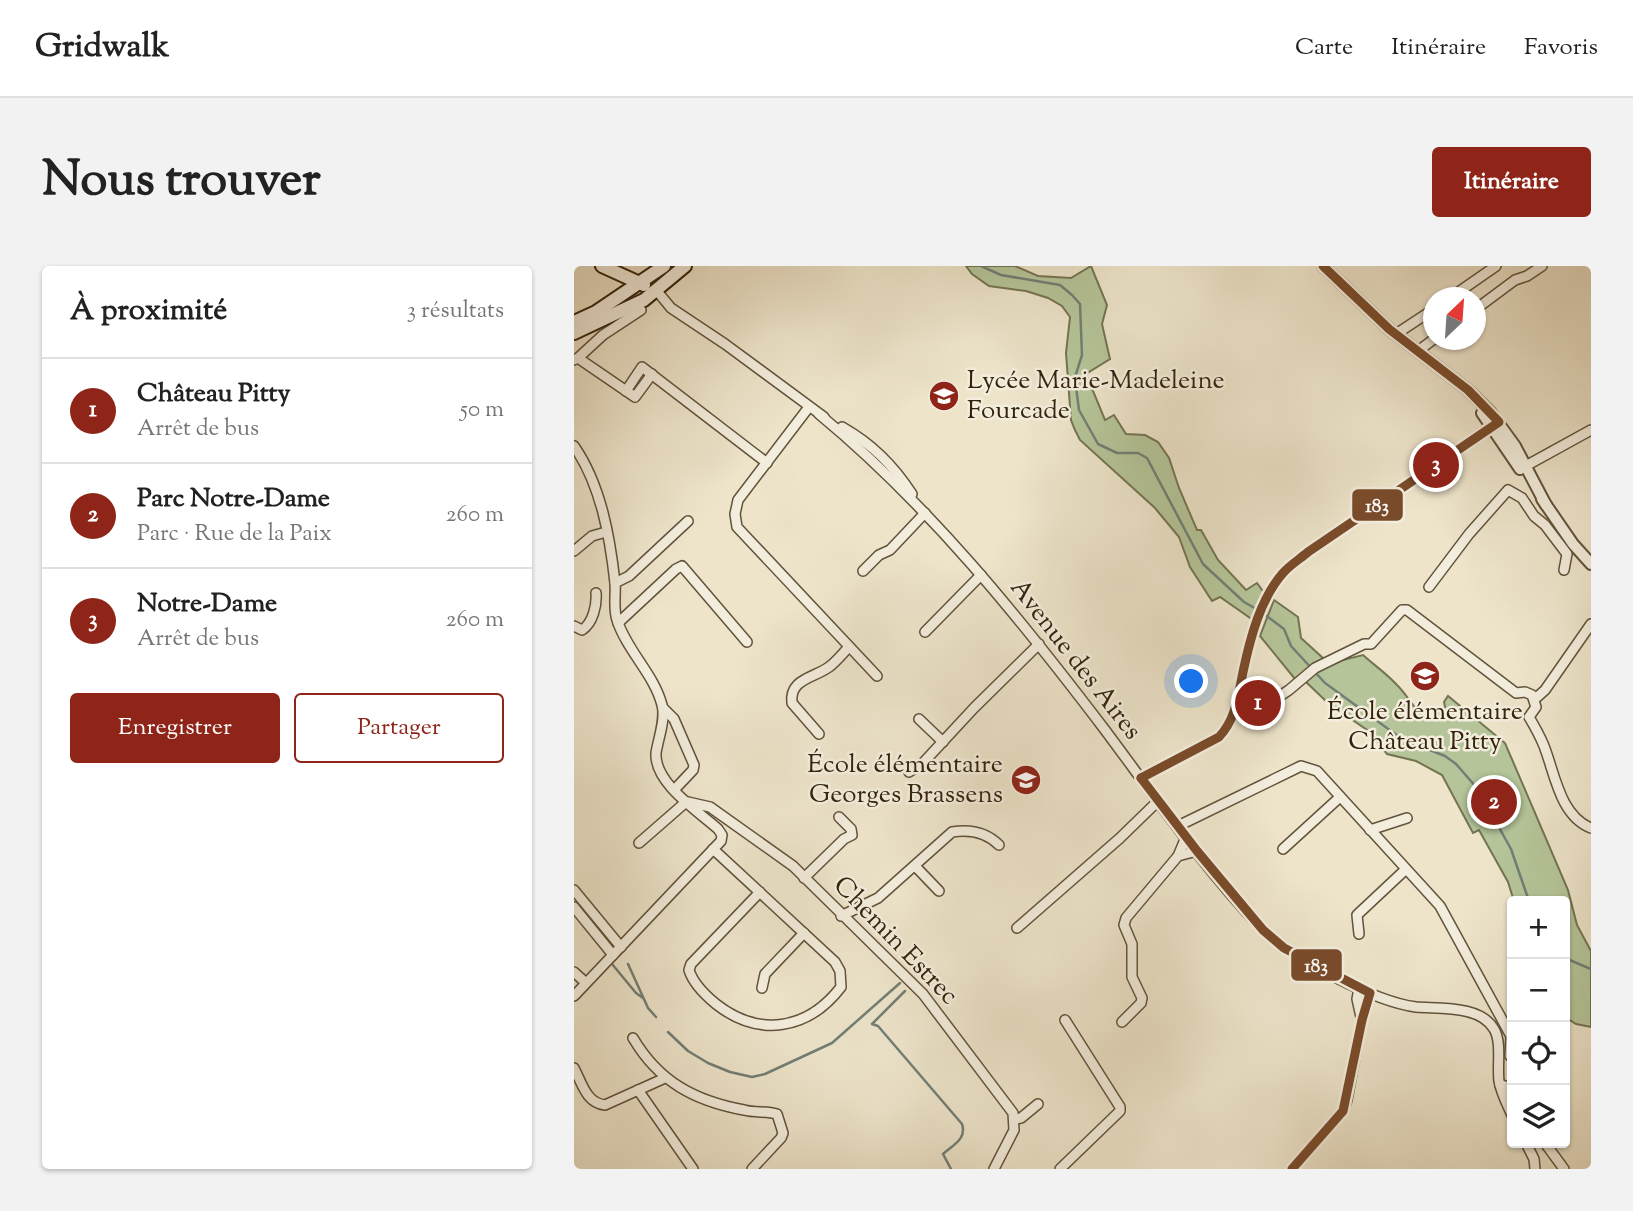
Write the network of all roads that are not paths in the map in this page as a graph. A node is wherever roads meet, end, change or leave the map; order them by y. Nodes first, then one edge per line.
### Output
1 (664, 266) edge
2 (685, 266) edge
3 (1323, 266) edge
4 (1496, 266) edge
5 (1542, 266) edge
6 (605, 268) edge
7 (631, 284) junction
8 (1466, 287) edge
9 (649, 301) junction
10 (1486, 301) edge
11 (621, 311) junction
12 (1423, 316) edge
13 (574, 322) edge
14 (574, 333) edge
15 (1396, 334) junction
16 (1423, 347) edge
17 (1418, 351) junction
18 (579, 359) edge
19 (809, 407) junction
20 (1495, 424) junction
21 (1591, 430) edge
22 (1474, 439) junction
23 (574, 446) edge
24 (1508, 449) junction
25 (767, 463) junction
26 (1523, 467) junction
27 (925, 513) junction
28 (688, 521) dead end
29 (606, 532) junction
30 (574, 551) edge
31 (1591, 564) edge
32 (1564, 570) dead end
33 (863, 571) dead end
34 (981, 575) junction
35 (615, 583) junction
36 (1429, 587) dead end
37 (596, 593) dead end
38 (618, 623) junction
39 (1591, 624) edge
40 (574, 626) edge
41 (925, 632) dead end
42 (747, 642) dead end
43 (1039, 644) junction
44 (849, 647) junction
45 (877, 677) dead end
46 (1535, 699) junction
47 (663, 708) junction
48 (1233, 713) junction
49 (919, 719) dead end
50 (819, 734) dead end
51 (943, 742) junction
52 (909, 772) dead end
53 (1141, 778) junction
54 (674, 790) junction
55 (1340, 797) junction
56 (1158, 801) junction
57 (686, 802) junction
58 (839, 817) dead end
59 (1407, 818) dead end
60 (1178, 826) junction
61 (1591, 828) edge
62 (1370, 830) junction
63 (1186, 837) junction
64 (639, 843) dead end
65 (999, 845) dead end
66 (713, 849) junction
67 (1283, 849) dead end
68 (1197, 851) junction
69 (1178, 856) junction
70 (915, 866) junction
71 (1405, 870) junction
72 (804, 878) junction
73 (574, 890) edge
74 (939, 891) dead end
75 (760, 892) junction
76 (574, 907) edge
77 (841, 916) junction
78 (1017, 928) dead end
79 (804, 933) junction
80 (1359, 934) dead end
81 (621, 947) junction
82 (613, 955) junction
83 (574, 972) edge
84 (586, 983) junction
85 (762, 988) dead end
86 (1359, 988) junction
87 (1370, 993) junction
88 (574, 996) edge
89 (1065, 1020) dead end
90 (1362, 1020) junction
91 (1122, 1022) dead end
92 (1507, 1029) edge
93 (633, 1038) dead end
94 (574, 1068) edge
95 (665, 1078) junction
96 (1500, 1085) junction
97 (1507, 1089) edge
98 (638, 1090) junction
99 (1507, 1102) edge
100 (1038, 1104) dead end
101 (1015, 1119) junction
102 (1528, 1148) edge
103 (1549, 1148) edge
104 (693, 1169) edge
105 (752, 1169) edge
106 (994, 1169) edge
107 (1060, 1169) edge
108 (1292, 1169) edge
109 (1535, 1169) edge
110 (1564, 1169) edge

1 - 7 main road
1 - 9 main road
2 - 9 main road
3 - 15 street
4 - 8 street
5 - 10 street
6 - 7 main road
7 - 9 main road
7 - 11 main road
7 - 13 main road
9 - 11 main road
9 - 18 street
9 - 19 street, Avenue des Aires
11 - 14 main road
12 - 15 street
15 - 17 street
16 - 17 street
17 - 20 street
18 - 25 street
19 - 25 street
19 - 27 street, Avenue des Aires
20 - 22 street
20 - 24 street
20 - 26 street
21 - 26 street
22 - 24 street
22 - 48 street
23 - 29 street
24 - 26 street
25 - 44 street
26 - 31 street
27 - 33 street
27 - 34 street, Avenue des Aires
28 - 35 street
29 - 30 street
29 - 35 street
32 - 36 street
34 - 41 street
34 - 43 street, Avenue des Aires
35 - 38 street
37 - 40 street
38 - 42 street
38 - 47 street
39 - 46 street
43 - 51 street
43 - 53 street, Avenue des Aires
44 - 45 street
44 - 50 street
46 - 48 street
46 - 61 street
47 - 54 street, Chemin Estrec
47 - 54 street
48 - 53 street
49 - 51 street
51 - 52 street
53 - 56 street, Avenue des Aires
54 - 57 street, Chemin Estrec
55 - 60 street
55 - 62 street
55 - 67 street
56 - 60 street, Avenue des Aires
56 - 78 street
57 - 64 street
57 - 66 street
57 - 72 street, Chemin Estrec
58 - 72 street
59 - 62 street
60 - 63 street, Avenue des Aires
62 - 71 street
63 - 68 street, Avenue des Aires
63 - 69 street
65 - 70 street
66 - 75 street
66 - 81 street
68 - 69 street
68 - 86 street, Avenue des Aires
69 - 91 street
70 - 74 street
70 - 77 street
71 - 80 street
71 - 92 street
72 - 77 street, Chemin Estrec
73 - 81 street
75 - 79 street
75 - 79 street
76 - 82 street
77 - 101 street, Chemin Estrec
79 - 85 street
81 - 82 street
82 - 84 street
83 - 84 street
84 - 88 street
86 - 87 street, Avenue des Aires
86 - 90 street
87 - 90 street
87 - 96 street, Avenue des Aires
89 - 107 street
90 - 108 street
93 - 95 street
94 - 98 street
95 - 98 street
95 - 105 street
96 - 97 street
96 - 99 street, Avenue des Aires
98 - 104 street
100 - 101 street
101 - 106 street
102 - 109 street
103 - 110 street

